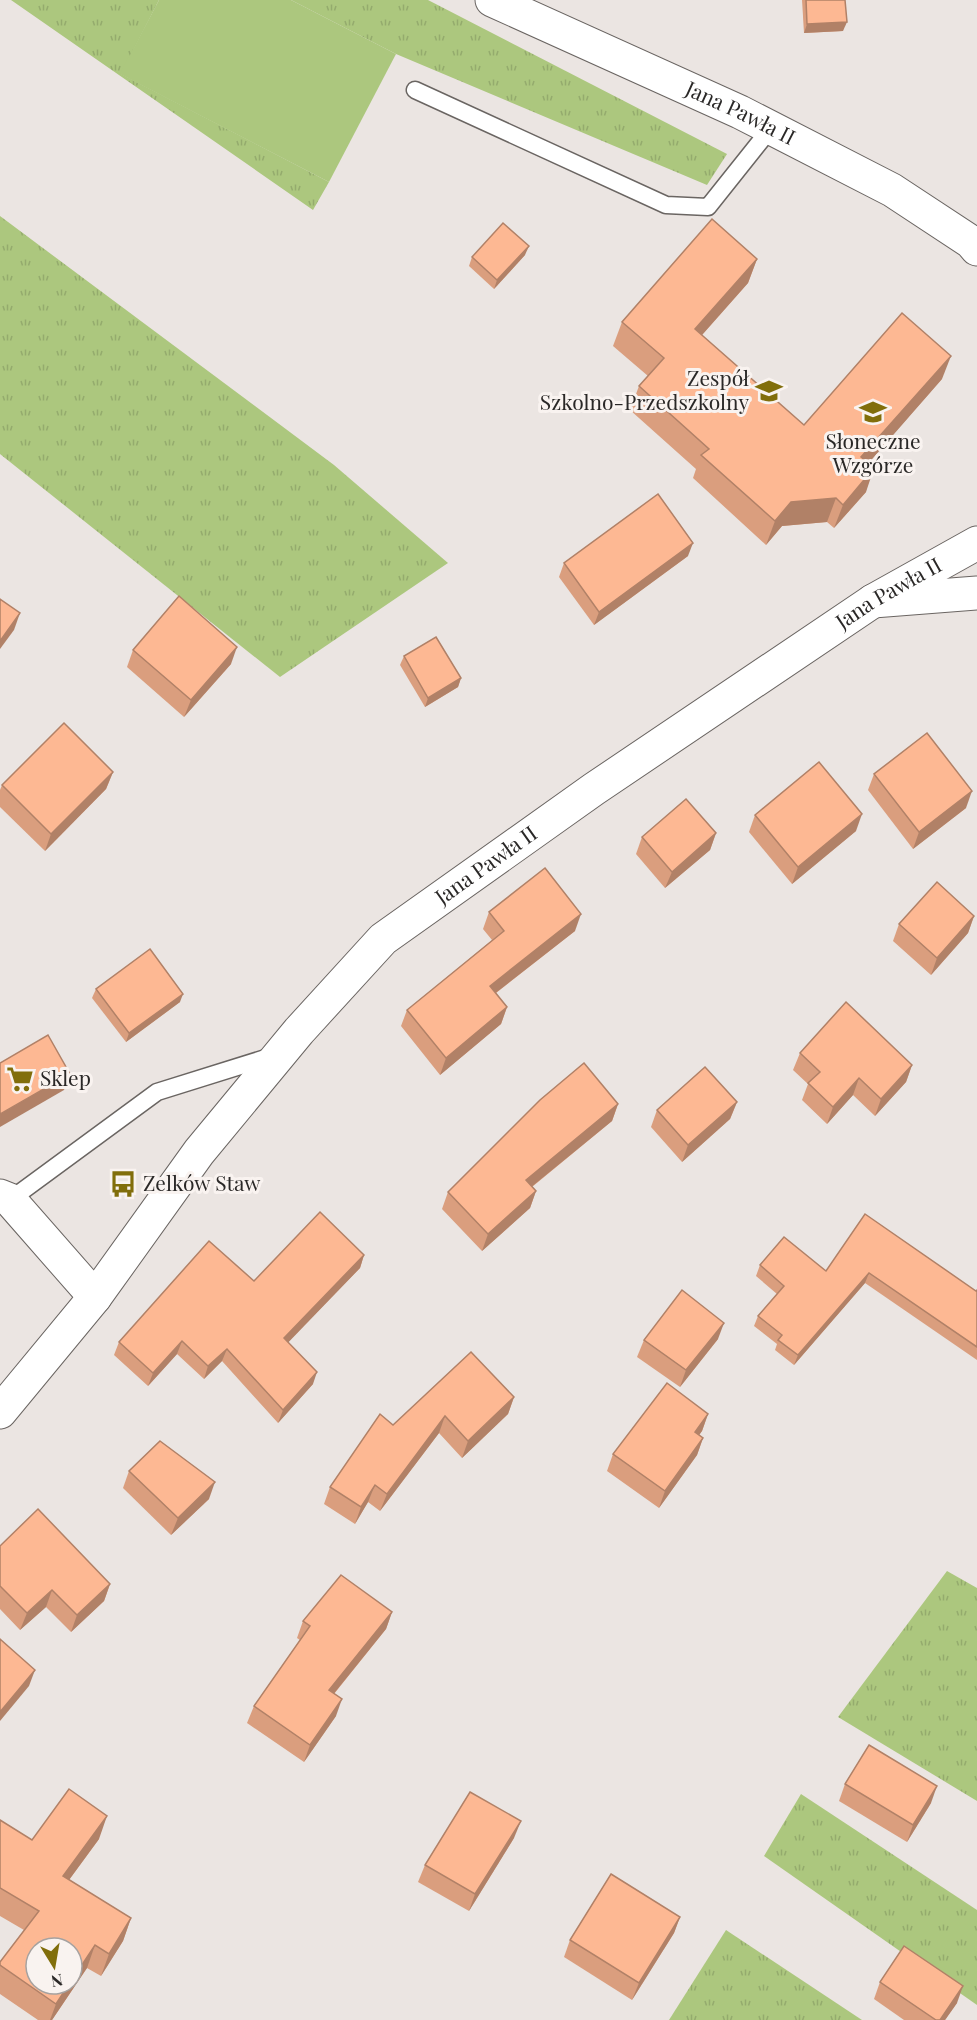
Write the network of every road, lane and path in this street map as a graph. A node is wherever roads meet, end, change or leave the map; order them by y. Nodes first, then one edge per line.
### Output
1 (492, 0) edge
2 (415, 90) dead end
3 (771, 128) junction
4 (977, 249) edge
5 (977, 543) edge
6 (977, 593) edge
7 (873, 601) junction
8 (281, 1053) junction
9 (5, 1198) edge
10 (95, 1297) junction
11 (0, 1412) edge

1 - 3 street, Jana Pawła II
2 - 3 lane
3 - 4 street, Jana Pawła II
5 - 7 street, Jana Pawła II
6 - 7 street
7 - 8 street, Jana Pawła II
8 - 9 lane
8 - 10 street, Jana Pawła II
9 - 10 street
10 - 11 street, Jana Pawła II

